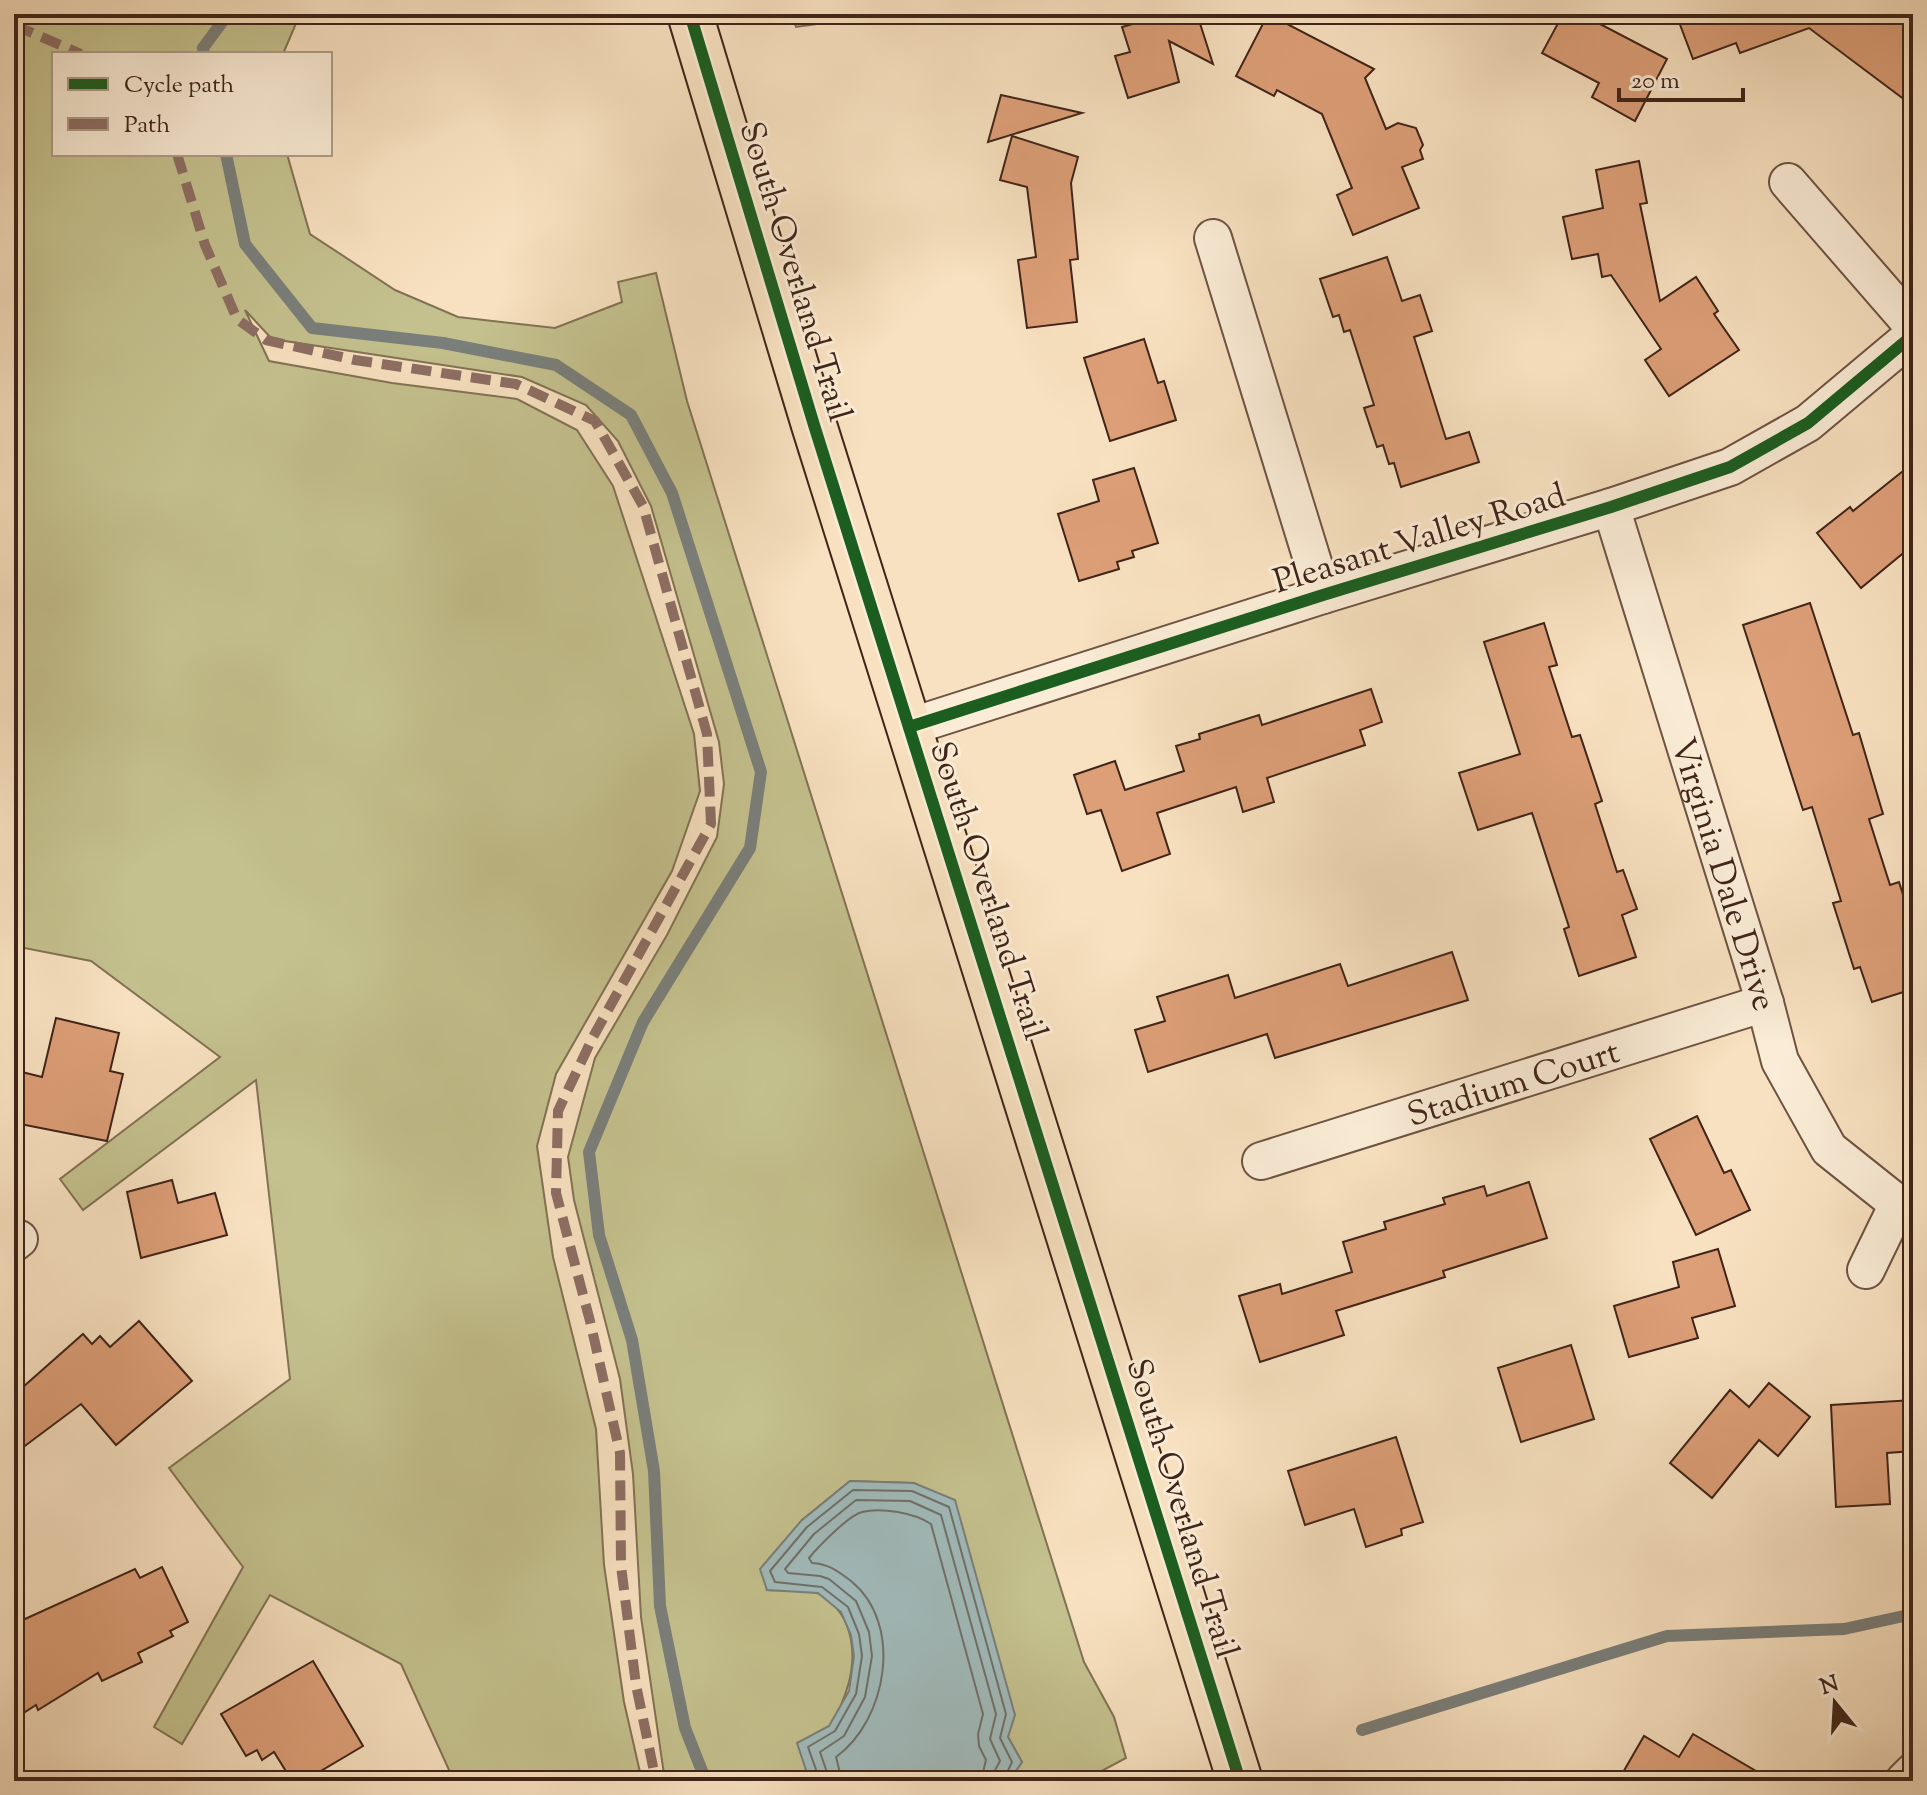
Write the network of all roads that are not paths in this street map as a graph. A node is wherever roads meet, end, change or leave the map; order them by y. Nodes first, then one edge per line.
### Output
1 (690, 16) edge
2 (1788, 182) dead end
3 (1213, 238) dead end
4 (1913, 326) edge
5 (1913, 335) edge
6 (1611, 507) junction
7 (1323, 595) junction
8 (909, 727) junction
9 (1765, 1003) junction
10 (1261, 1161) dead end
11 (1905, 1208) edge
12 (1866, 1270) dead end
13 (1913, 1772) edge
14 (1240, 1781) edge
15 (1904, 1781) edge

1 - 8 main road, South Overland Trail
2 - 4 street
3 - 7 street
5 - 6 street, Pleasant Valley Road
6 - 7 street, Pleasant Valley Road
6 - 9 street, Virginia Dale Drive
7 - 8 street, Pleasant Valley Road
8 - 14 main road, South Overland Trail
9 - 10 street, Stadium Court
9 - 11 street, Virginia Dale Drive
11 - 12 street, Virginia Dale Drive
13 - 15 street

